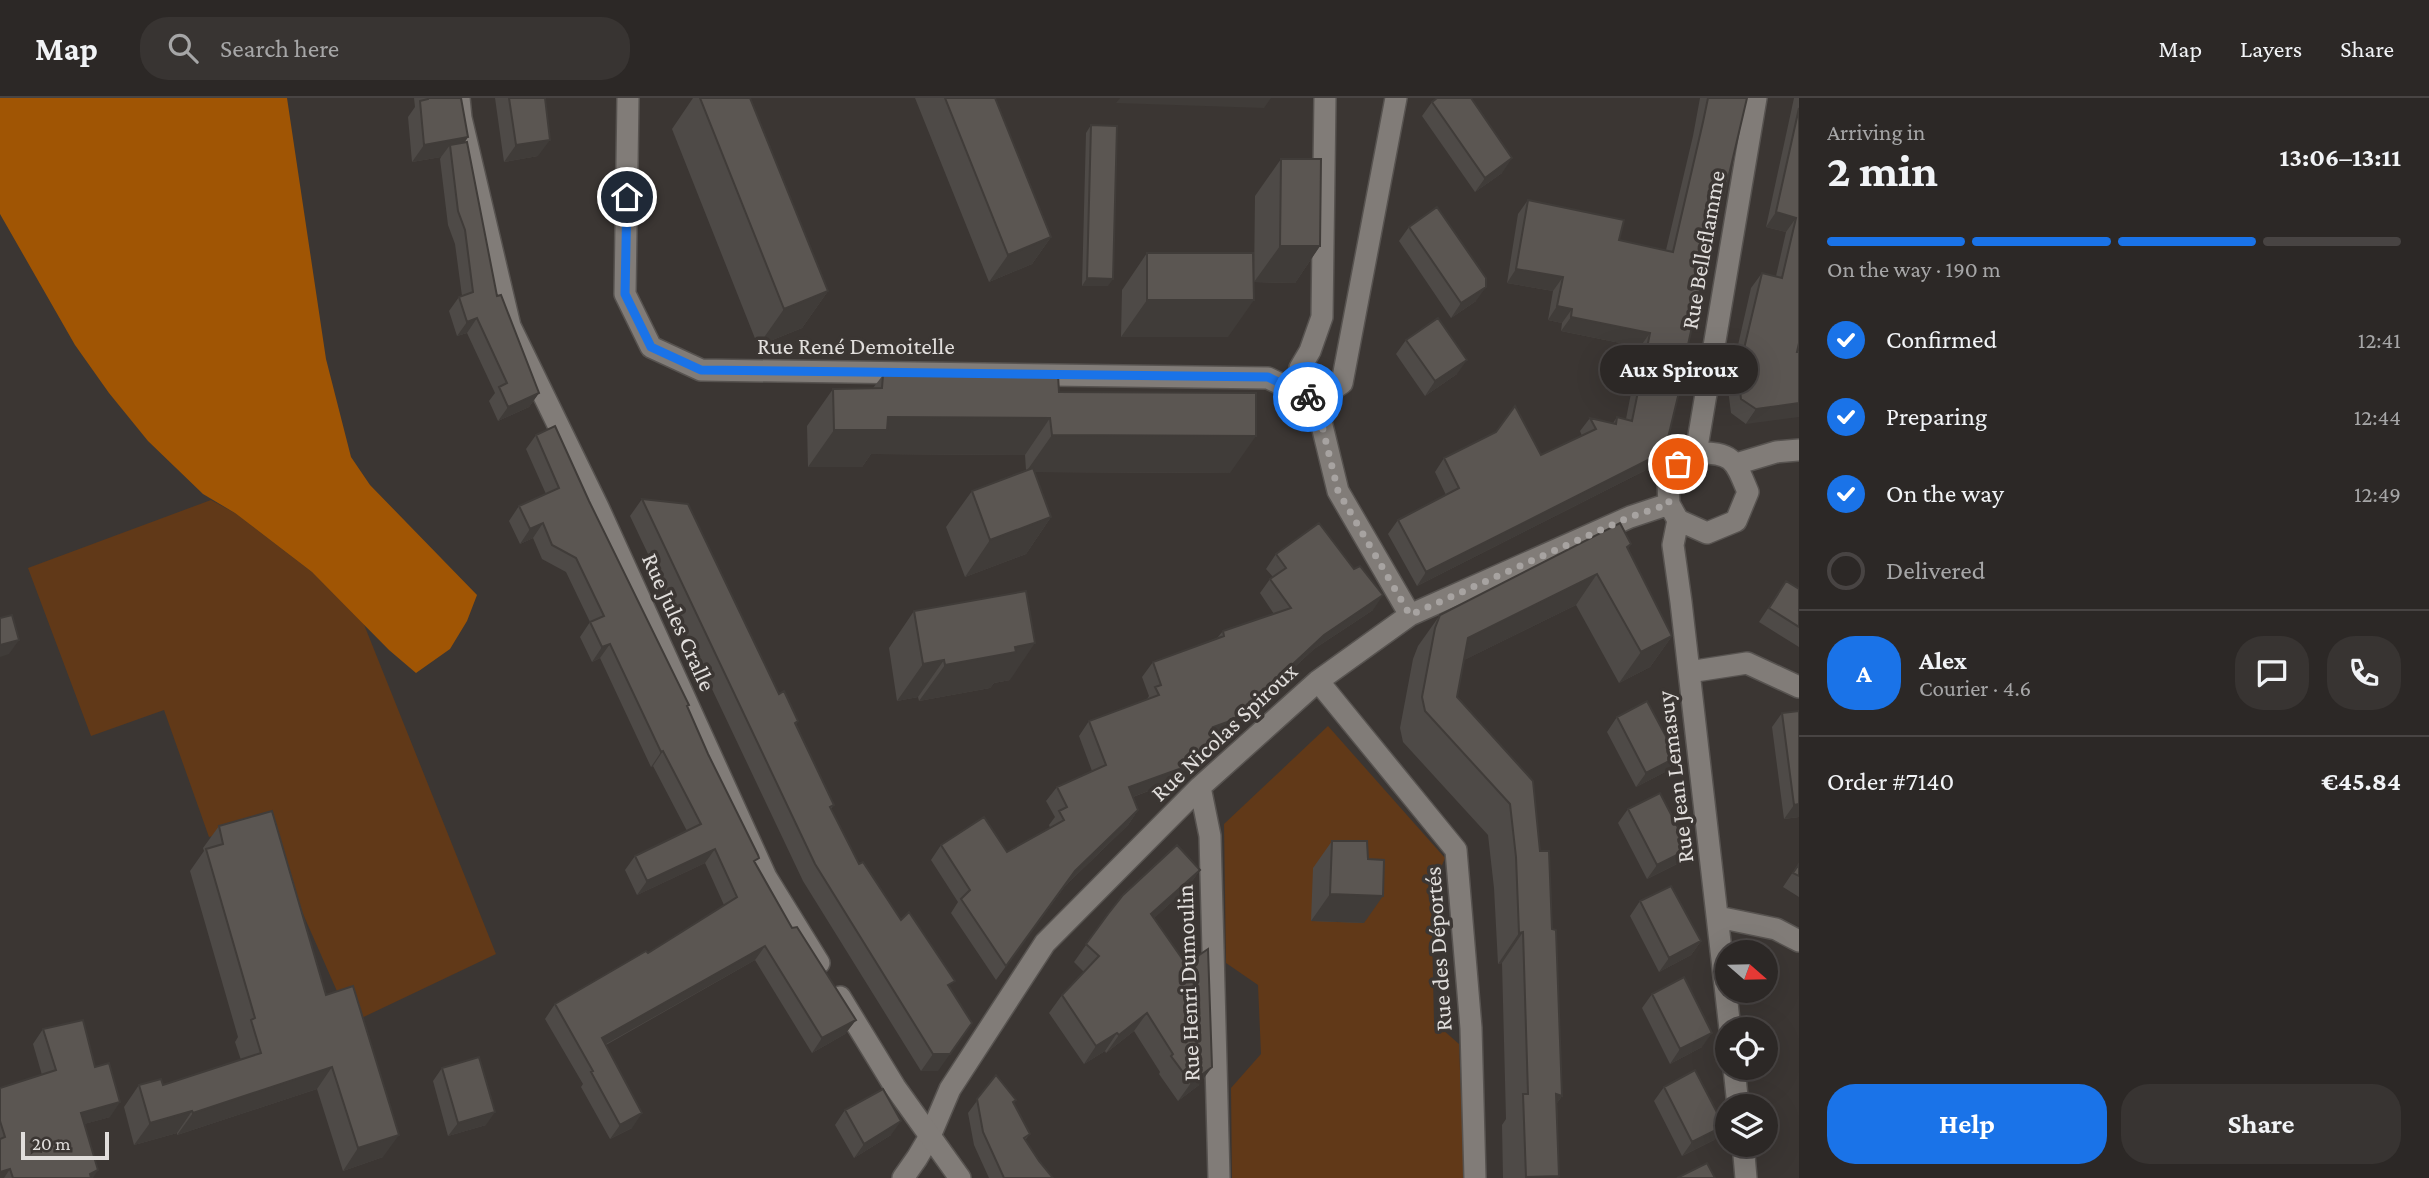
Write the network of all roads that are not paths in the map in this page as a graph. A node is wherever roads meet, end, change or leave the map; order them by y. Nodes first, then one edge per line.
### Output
1 (458, 98) edge
2 (628, 98) edge
3 (1325, 98) edge
4 (1396, 98) edge
5 (1756, 98) edge
6 (1316, 401) junction
7 (1799, 450) edge
8 (1696, 453) junction
9 (1736, 464) junction
10 (1673, 512) junction
11 (1410, 615) junction
12 (1689, 672) junction
13 (1318, 681) junction
14 (1799, 687) edge
15 (1200, 787) junction
16 (1718, 917) junction
17 (1799, 941) edge
18 (1729, 1017) edge
19 (930, 1136) junction
20 (1744, 1157) edge
21 (903, 1178) edge
22 (960, 1178) edge
23 (1219, 1178) edge
24 (1475, 1178) edge
25 (1746, 1178) edge

1 - 19 street, Rue Jules Cralle
2 - 6 street, Rue René Demoitelle
3 - 6 street
4 - 6 street
5 - 8 street, Rue Belleflamme
6 - 11 street
7 - 9 street
8 - 9 street
8 - 10 street
9 - 10 street
10 - 11 street, Rue Nicolas Spiroux
10 - 12 street, Rue Jean Lemasuy
11 - 13 street, Rue Nicolas Spiroux
12 - 14 street
12 - 16 street, Rue Jean Lemasuy
13 - 15 street, Rue Nicolas Spiroux
13 - 24 street, Rue des Déportés
15 - 19 street, Rue Nicolas Spiroux
15 - 23 street, Rue Henri Dumoulin
16 - 17 street
16 - 18 street, Rue Jean Lemasuy
19 - 21 street, Rue Nicolas Spiroux
19 - 22 street, Rue Jules Cralle
20 - 25 street

